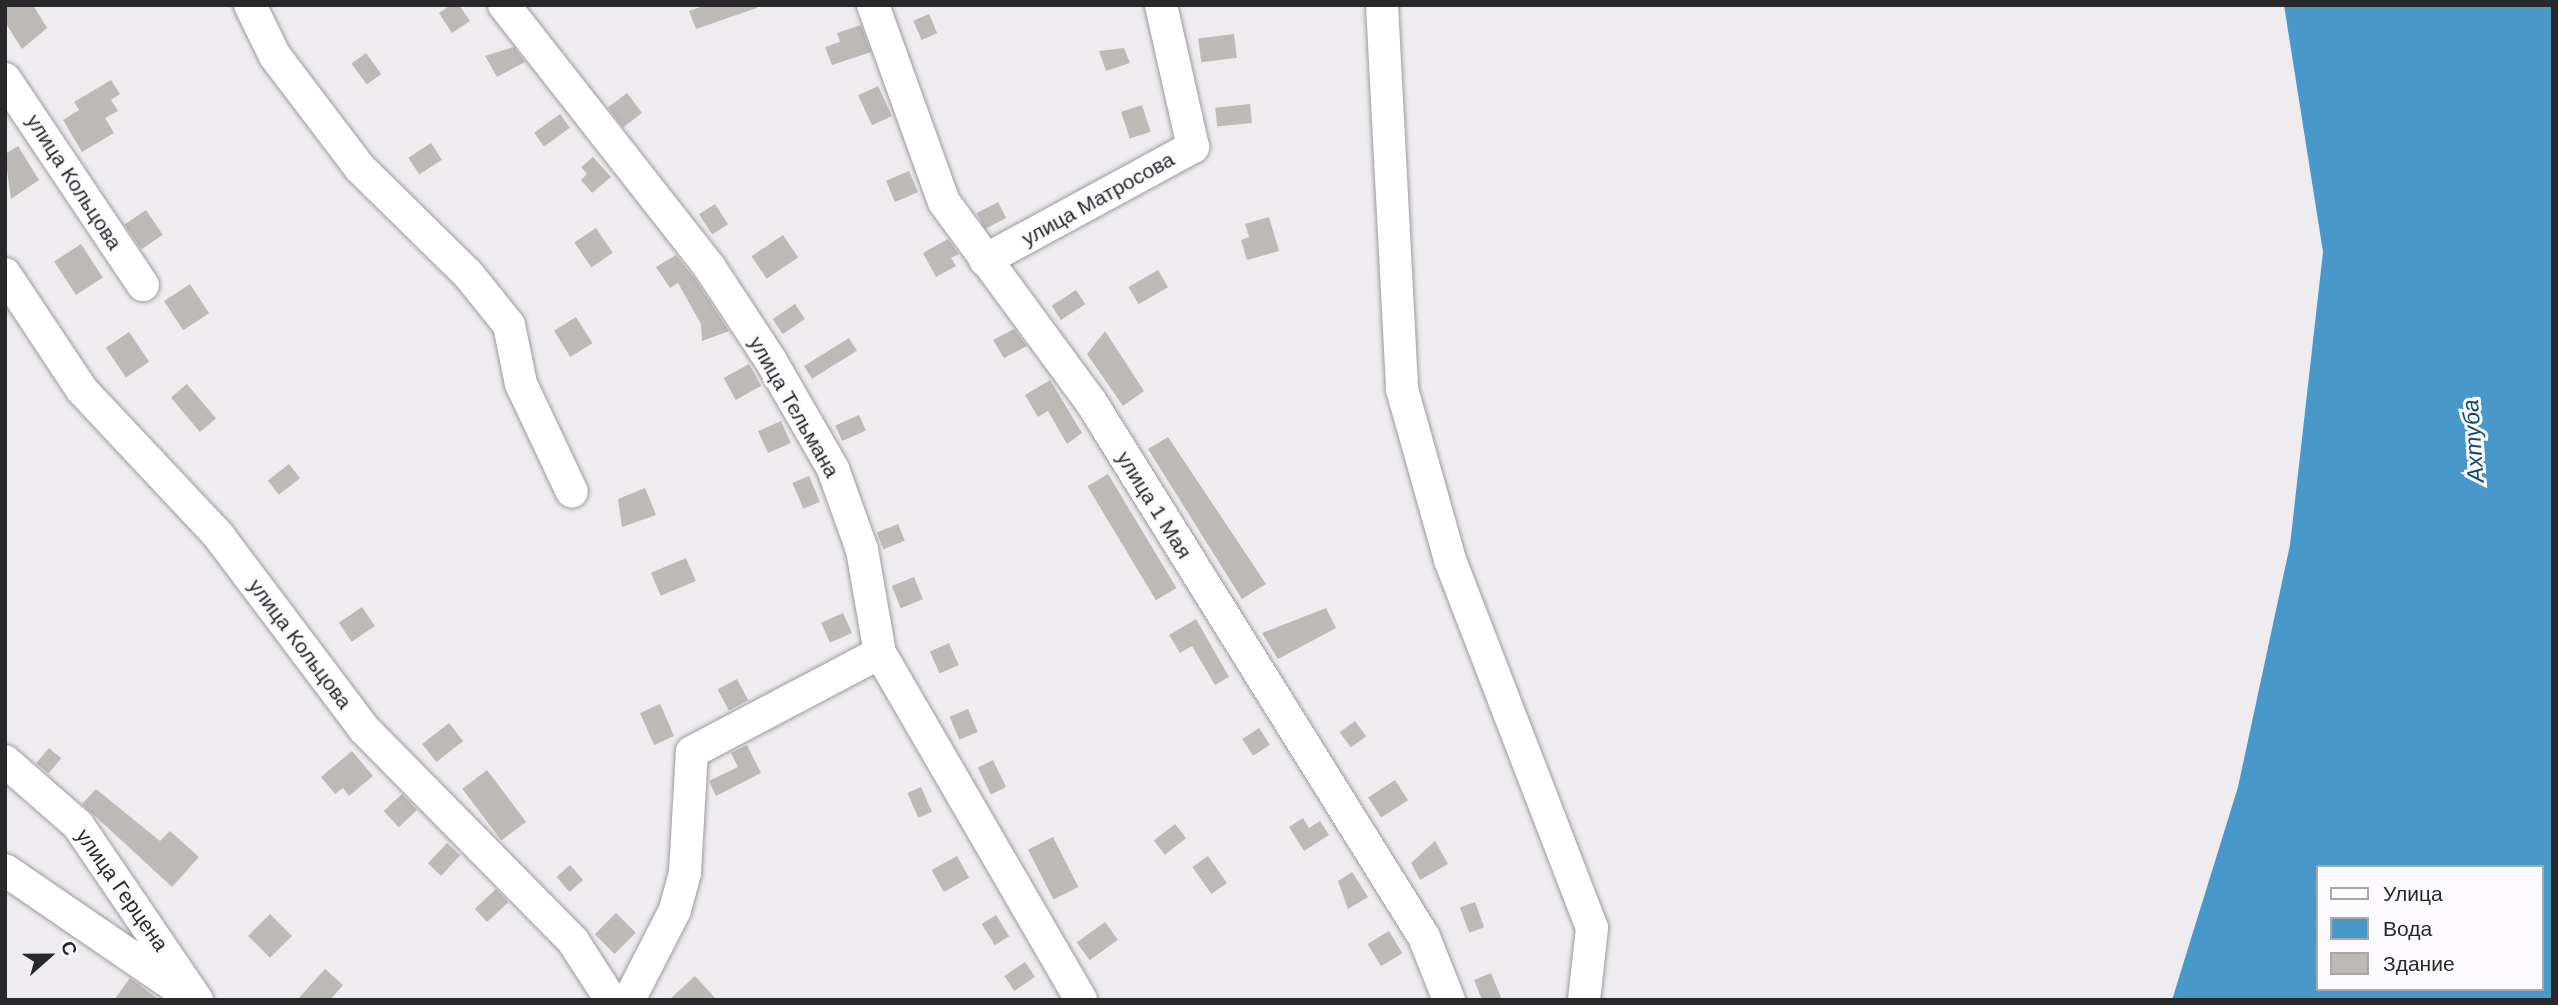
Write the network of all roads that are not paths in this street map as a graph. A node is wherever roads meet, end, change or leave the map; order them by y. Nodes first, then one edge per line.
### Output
1 (250, 5) edge
2 (504, 5) edge
3 (873, 5) edge
4 (1161, 5) edge
5 (1382, 5) edge
6 (5, 79) edge
7 (985, 260) junction
8 (5, 274) edge
9 (143, 285) dead end
10 (572, 492) dead end
11 (880, 653) junction
12 (5, 761) edge
13 (5, 870) edge
14 (195, 1000) edge
15 (611, 1000) edge
16 (629, 1000) edge
17 (1081, 1000) edge
18 (1449, 1000) edge
19 (1584, 1000) edge

1 - 10 street
2 - 11 street, улица Тельмана
3 - 7 street, улица 1 Мая
4 - 7 street, улица Матросова
5 - 19 street
6 - 9 street, улица Кольцoва
7 - 18 street, улица 1 Мая
8 - 15 street, улица Кольцова
11 - 16 street
11 - 17 street, улица Тельмана
12 - 14 street, улица Герцена
13 - 14 street

